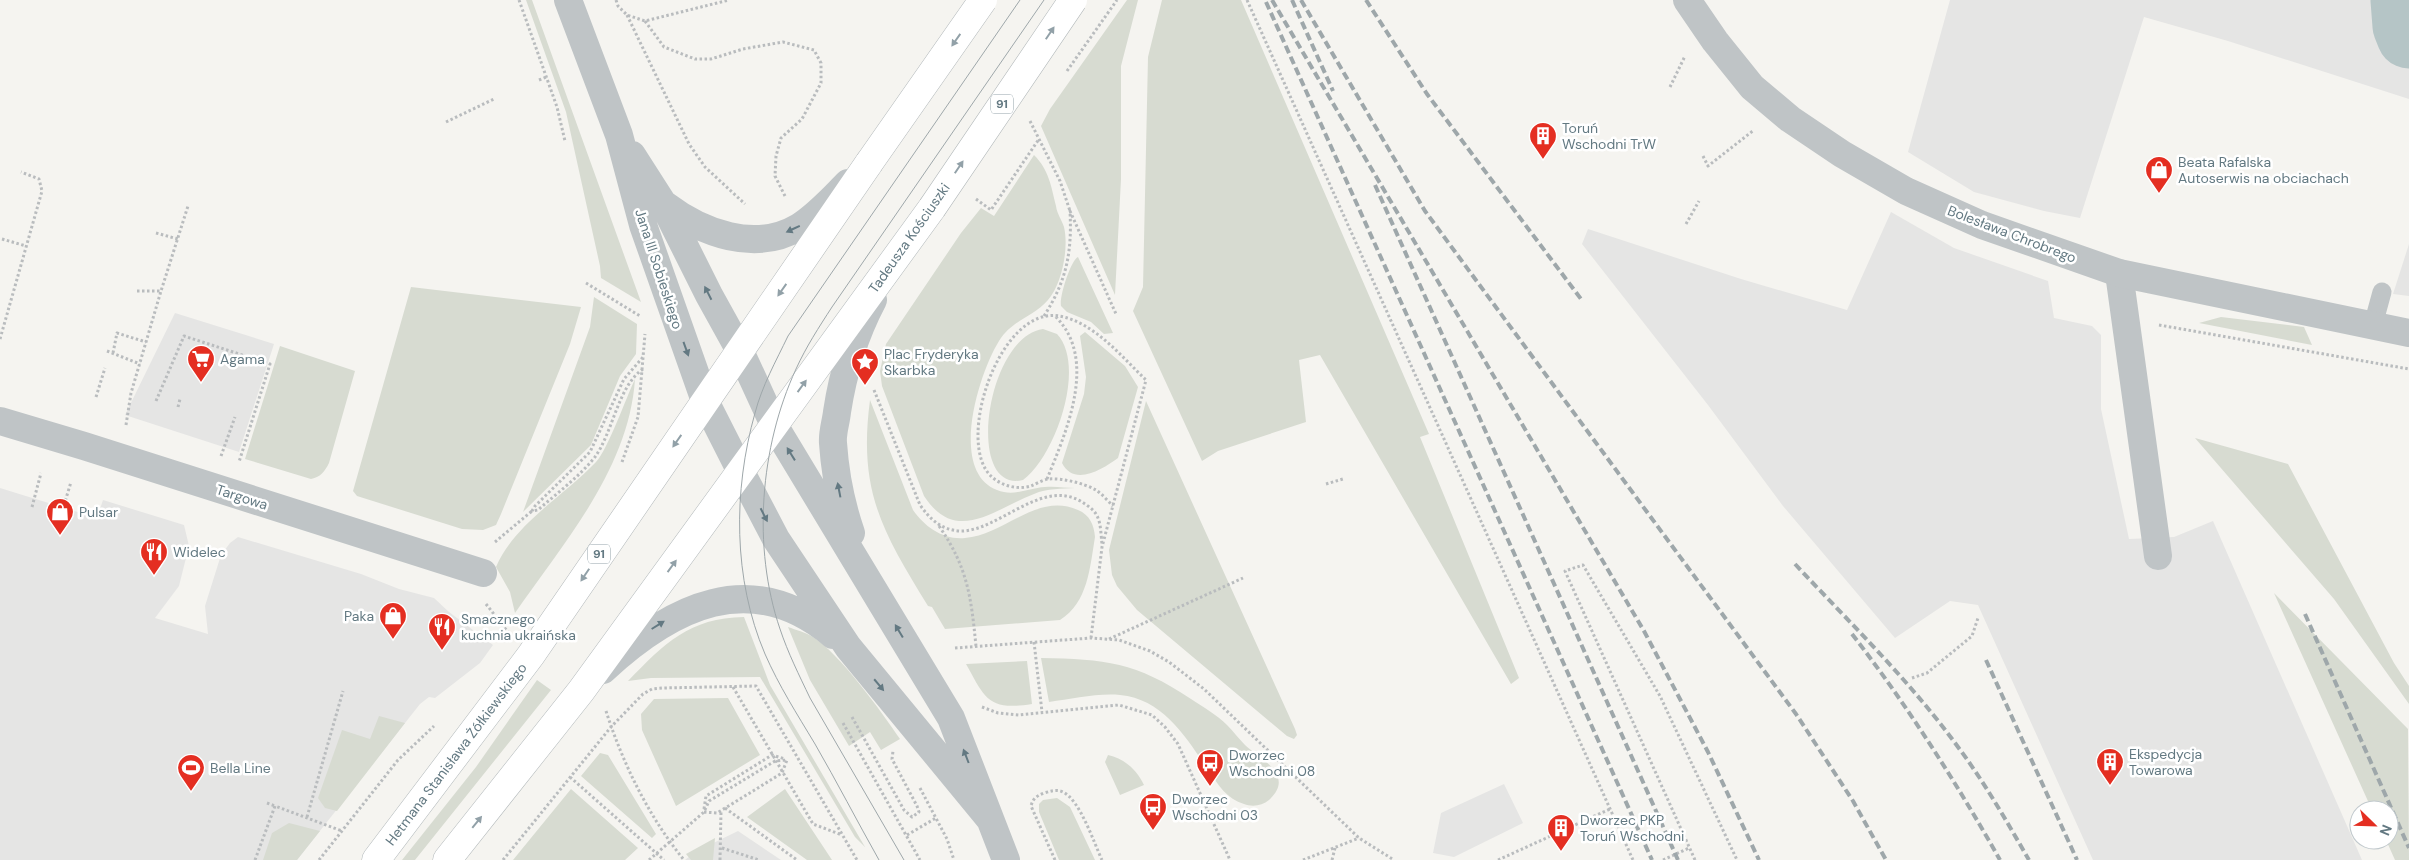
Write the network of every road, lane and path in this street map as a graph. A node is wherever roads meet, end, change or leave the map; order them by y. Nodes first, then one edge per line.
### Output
1 (519, 0) edge
2 (568, 0) edge
3 (616, 0) edge
4 (729, 0) edge
5 (983, 0) edge
6 (1073, 0) edge
7 (1247, 0) edge
8 (1687, 0) edge
9 (627, 15) junction
10 (645, 21) junction
11 (1686, 53) dead end
12 (546, 77) junction
13 (539, 80) dead end
14 (1670, 87) dead end
15 (494, 99) dead end
16 (446, 122) dead end
17 (1759, 126) dead end
18 (619, 135) junction
19 (1040, 139) dead end
20 (565, 141) dead end
21 (1702, 156) dead end
22 (869, 163) junction
23 (21, 172) dead end
24 (786, 199) dead end
25 (976, 199) dead end
26 (1699, 201) dead end
27 (664, 205) junction
28 (188, 206) dead end
29 (748, 206) dead end
30 (1686, 224) dead end
31 (156, 233) dead end
32 (2, 239) dead end
33 (178, 239) junction
34 (26, 246) junction
35 (896, 257) junction
36 (2119, 273) junction
37 (586, 283) dead end
38 (137, 291) dead end
39 (161, 291) junction
40 (2382, 292) dead end
41 (1116, 314) dead end
42 (1055, 316) junction
43 (1044, 317) junction
44 (644, 319) dead end
45 (2373, 325) junction
46 (645, 329) dead end
47 (2409, 333) edge
48 (0, 339) edge
49 (146, 342) junction
50 (740, 350) junction
51 (107, 351) dead end
52 (113, 353) junction
53 (644, 356) junction
54 (140, 364) junction
55 (105, 368) dead end
56 (643, 369) junction
57 (873, 386) dead end
58 (96, 397) dead end
59 (180, 399) dead end
60 (156, 401) dead end
61 (705, 401) junction
62 (178, 407) dead end
63 (235, 417) dead end
64 (0, 421) edge
65 (774, 426) junction
66 (121, 458) junction
67 (220, 459) dead end
68 (238, 467) dead end
69 (620, 467) dead end
70 (741, 472) junction
71 (41, 473) dead end
72 (1047, 479) junction
73 (1343, 479) dead end
74 (71, 482) dead end
75 (1326, 484) dead end
76 (1112, 506) junction
77 (32, 507) dead end
78 (532, 511) junction
79 (61, 515) dead end
80 (939, 525) junction
81 (485, 541) dead end
82 (1102, 547) junction
83 (2158, 556) dead end
84 (863, 570) junction
85 (483, 573) dead end
86 (1243, 578) dead end
87 (487, 605) dead end
88 (1978, 618) dead end
89 (507, 630) dead end
90 (1091, 638) junction
91 (1108, 639) junction
92 (1034, 642) junction
93 (976, 646) junction
94 (848, 647) junction
95 (955, 648) dead end
96 (1912, 678) dead end
97 (733, 688) junction
98 (343, 691) dead end
99 (581, 691) junction
100 (977, 704) dead end
101 (606, 709) dead end
102 (1042, 712) junction
103 (852, 717) dead end
104 (438, 722) dead end
105 (843, 723) dead end
106 (611, 727) junction
107 (897, 750) dead end
108 (772, 756) junction
109 (788, 760) junction
110 (775, 761) junction
111 (782, 773) junction
112 (570, 777) junction
113 (918, 786) dead end
114 (267, 803) dead end
115 (275, 806) junction
116 (725, 808) junction
117 (1610, 809) junction
118 (721, 811) junction
119 (704, 812) junction
120 (307, 818) junction
121 (936, 818) junction
122 (989, 818) junction
123 (342, 830) junction
124 (907, 835) junction
125 (843, 836) junction
126 (1359, 838) junction
127 (670, 841) junction
128 (1335, 847) junction
129 (722, 848) junction
130 (1689, 848) junction
131 (656, 854) junction
132 (254, 860) edge
133 (319, 860) edge
134 (376, 860) edge
135 (447, 860) edge
136 (503, 860) edge
137 (649, 860) edge
138 (664, 860) edge
139 (684, 860) edge
140 (720, 860) edge
141 (759, 860) edge
142 (797, 860) edge
143 (857, 860) edge
144 (920, 860) edge
145 (954, 860) edge
146 (1006, 860) edge
147 (1055, 860) edge
148 (1102, 860) edge
149 (1230, 860) edge
150 (1304, 860) edge
151 (1332, 860) edge
152 (1394, 860) edge
153 (1498, 860) edge
154 (1633, 860) edge
155 (1663, 860) edge
156 (1694, 860) edge
157 (1737, 860) edge

1 - 12 path
2 - 18 street, Jana III Sobieskiego
3 - 9 path
4 - 10 path
5 -> 22 main road, bridge
35 -> 6 main road, Tadeusza Kościuszki / 91, bridge
7 - 117 path
8 - 36 street, Bolesława Chrobrego
9 - 10 path
9 - 29 path
10 - 24 path
11 - 14 path
12 - 13 path
12 - 20 path
15 - 16 path
17 - 21 path
18 - 27 street, Jana III Sobieskiego
18 -> 61 street, Jana III Sobieskiego
19 - 25 path
22 -> 27 street, Jana III Sobieskiego
22 -> 50 main road
23 - 34 path
26 - 30 path
50 -> 27 street, Jana III Sobieskiego
28 - 33 path
31 - 33 path
32 - 34 path
33 - 39 path
34 - 48 path
65 -> 35 main road, Tadeusza Kościuszki
84 -> 35 street
36 - 45 street, Bolesława Chrobrego
36 - 83 street
37 - 44 path
38 - 39 path
39 - 49 path
40 - 45 lane
41 - 43 path
42 - 43 path
42 - 72 path
42 - 76 path
43 - 72 path
45 - 47 street, Bolesława Chrobrego
46 - 53 path
49 - 52 path
49 - 54 path
50 - 61 main road, Hetmana Stanisława Żółkiewskiego
50 - 65 street, Jana III Sobieskiego
51 - 52 path
52 - 54 path
53 - 56 path
53 - 78 path
54 - 66 path
55 - 58 path
56 - 69 path
56 - 78 path
57 - 80 path
59 - 62 path
60 - 68 path
61 - 70 street
61 -> 134 main road, Hetmana Stanisława Żółkiewskiego / 91
63 - 67 path
64 - 66 street, Targowa
65 - 70 main road, Tadeusza Kościuszki
84 -> 65 street
66 - 85 street, Targowa
70 -> 94 street
99 -> 70 main road
71 - 77 path
72 - 76 path
73 - 75 path
74 - 79 path
76 - 82 path
78 - 81 path
80 - 82 path
80 - 93 path
82 - 90 path
122 -> 84 street
86 - 91 path
87 - 89 path
88 - 96 path
90 - 91 path
90 - 92 path
91 - 126 path
92 - 93 path
92 - 102 path
93 - 95 path
99 -> 94 street
94 -> 122 street
97 - 106 path
97 - 108 path
97 - 125 path
98 - 120 path
135 -> 99 main road
100 - 102 path
101 - 106 path
102 - 149 path
103 - 107 path
104 - 123 path
105 - 124 path
106 - 112 path
106 - 127 path
108 - 109 path
108 - 110 path
108 - 119 path
109 - 110 path
109 - 111 path
110 - 111 path
110 - 119 path
111 - 116 path
111 - 125 path
112 - 131 path
112 - 136 path
113 - 121 path
114 - 115 path
115 - 120 path
115 - 132 path
116 - 118 path
116 - 142 path
117 - 153 path
117 - 154 path
118 - 119 path
118 - 129 path
119 - 127 path
120 - 123 path
121 - 124 path
121 - 145 path
122 - 146 street
123 - 133 path
124 - 144 path
125 - 143 path
126 - 128 path
126 - 152 path
127 - 131 path
127 - 139 path
128 - 150 path
128 - 151 path
129 - 140 path
129 - 141 path
130 - 155 path
130 - 156 path
130 - 157 path
131 - 137 path
131 - 138 path
147 - 148 path

